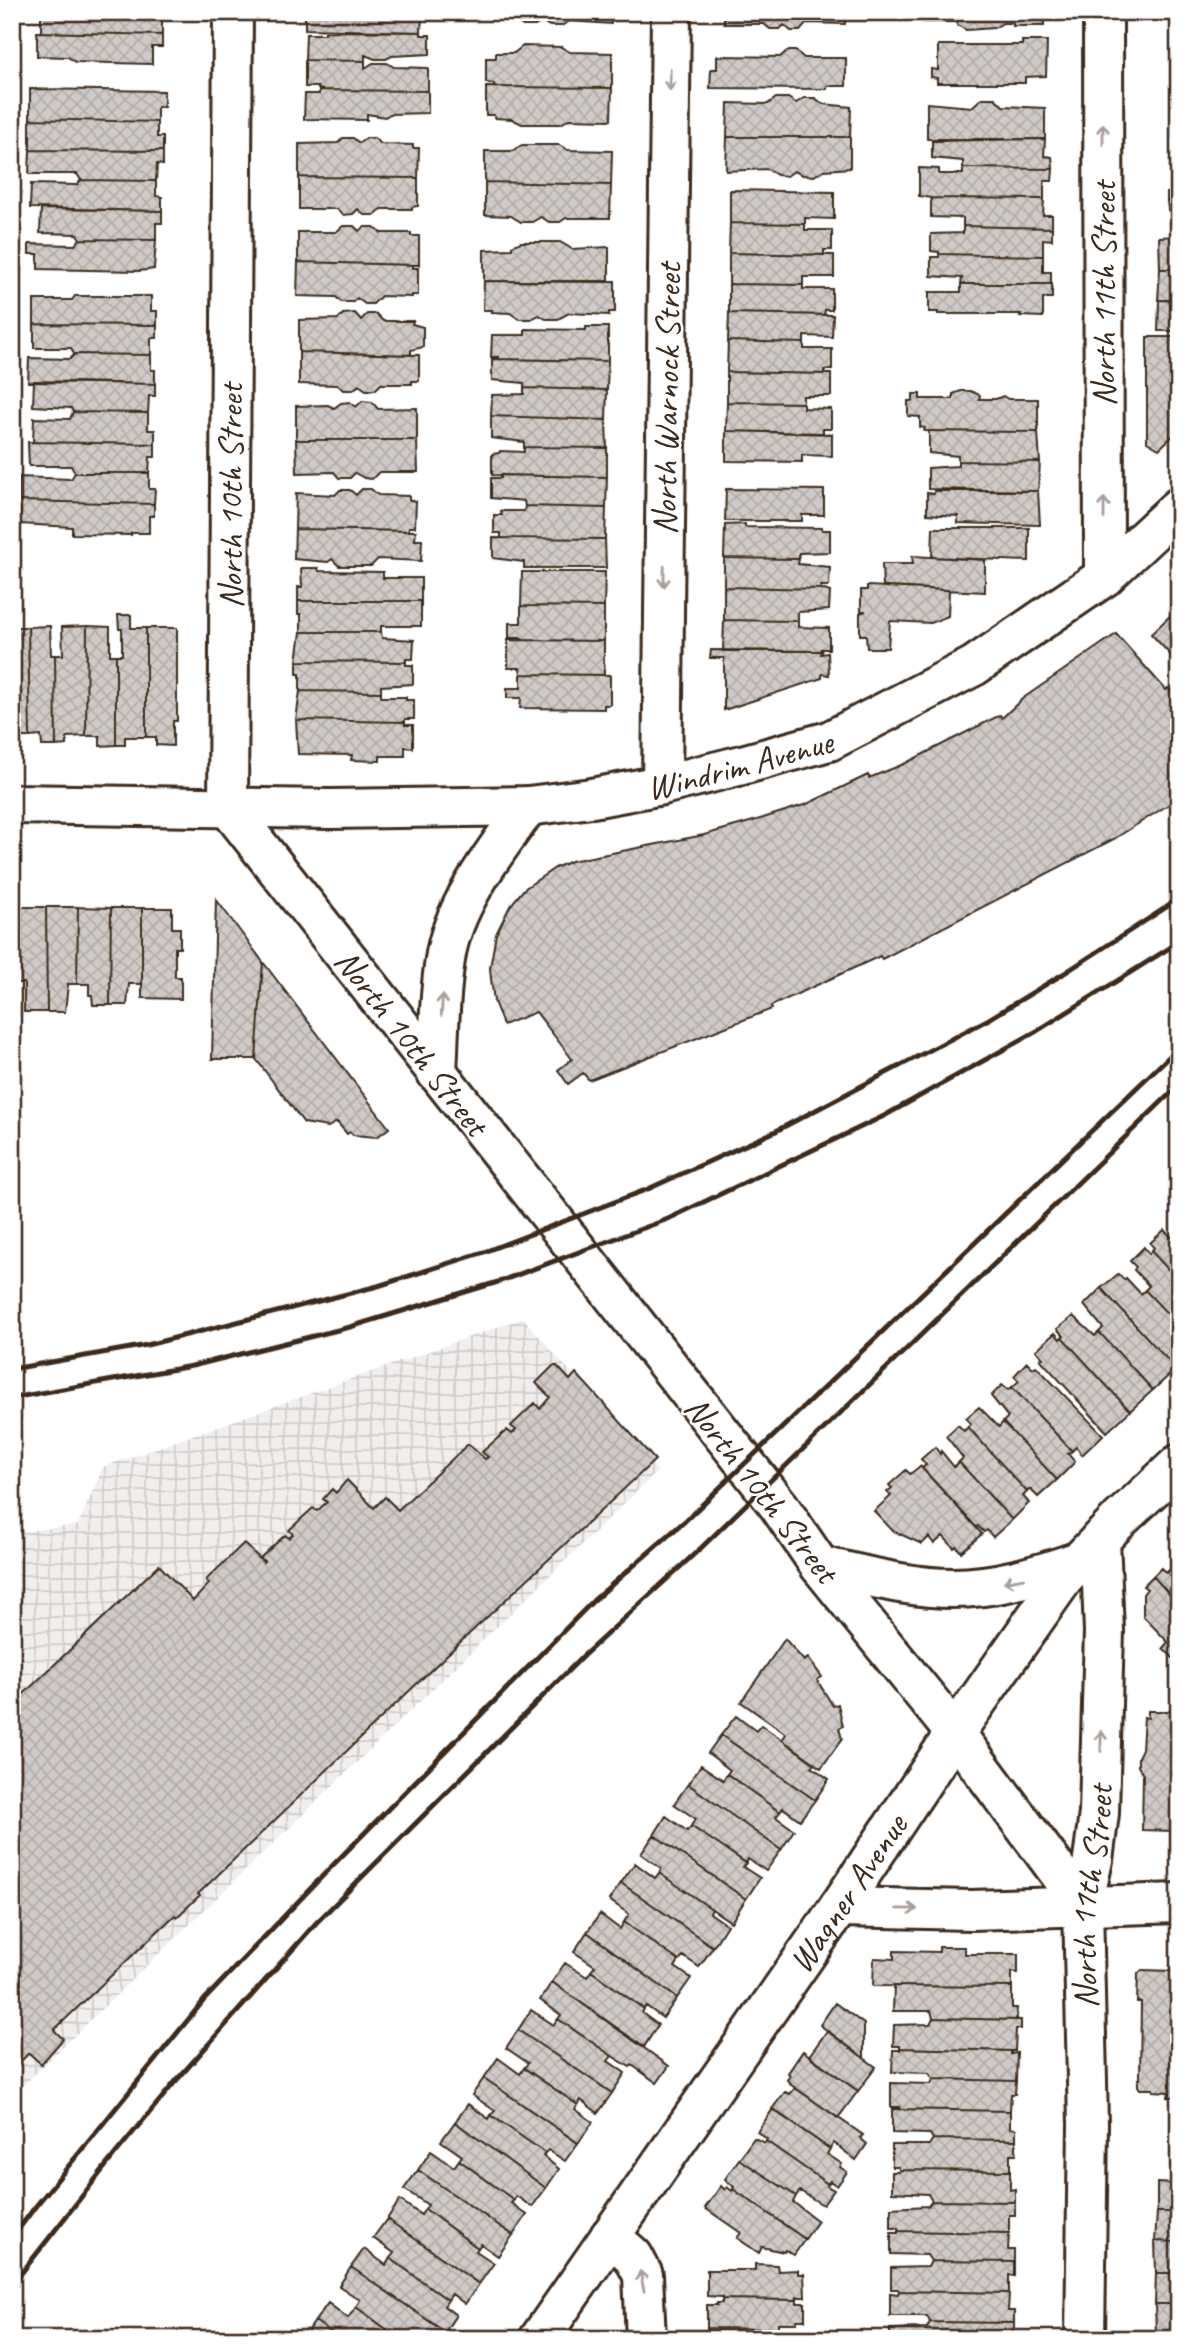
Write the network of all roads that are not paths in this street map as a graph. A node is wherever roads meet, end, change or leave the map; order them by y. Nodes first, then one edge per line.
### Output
1 (233, 12) edge
2 (671, 12) edge
3 (1102, 12) edge
4 (1179, 507) edge
5 (1104, 577) junction
6 (662, 785) junction
7 (12, 804) edge
8 (528, 806) junction
9 (228, 807) junction
10 (437, 1073) junction
11 (1179, 1464) edge
12 (1090, 1550) junction
13 (820, 1566) junction
14 (955, 1734) junction
15 (1179, 1903) edge
16 (1083, 1905) junction
17 (839, 1908) junction
18 (610, 2236) junction
19 (539, 2339) edge
20 (646, 2339) edge
21 (1085, 2339) edge

1 - 9 street, North 10th Street
2 -> 6 street, North Warnock Street
5 -> 3 street, North 11th Street
4 - 5 street, Windrim Avenue
5 - 6 street, Windrim Avenue
6 - 8 street, Windrim Avenue
7 - 9 street, Windrim Avenue
8 - 9 street, Windrim Avenue
10 -> 8 street
9 - 10 street, North 10th Street
10 - 13 street, North 10th Street
11 - 12 street, Wagner Avenue
12 -> 13 street
12 - 14 street, Wagner Avenue
16 -> 12 street, North 11th Street
13 - 14 street, North 10th Street
14 - 16 street, North 10th Street
14 - 17 street, Wagner Avenue
15 - 16 street
17 -> 16 street
16 - 21 street, North 11th Street
17 - 18 street, Wagner Avenue
18 - 19 street, Wagner Avenue
20 -> 18 street

